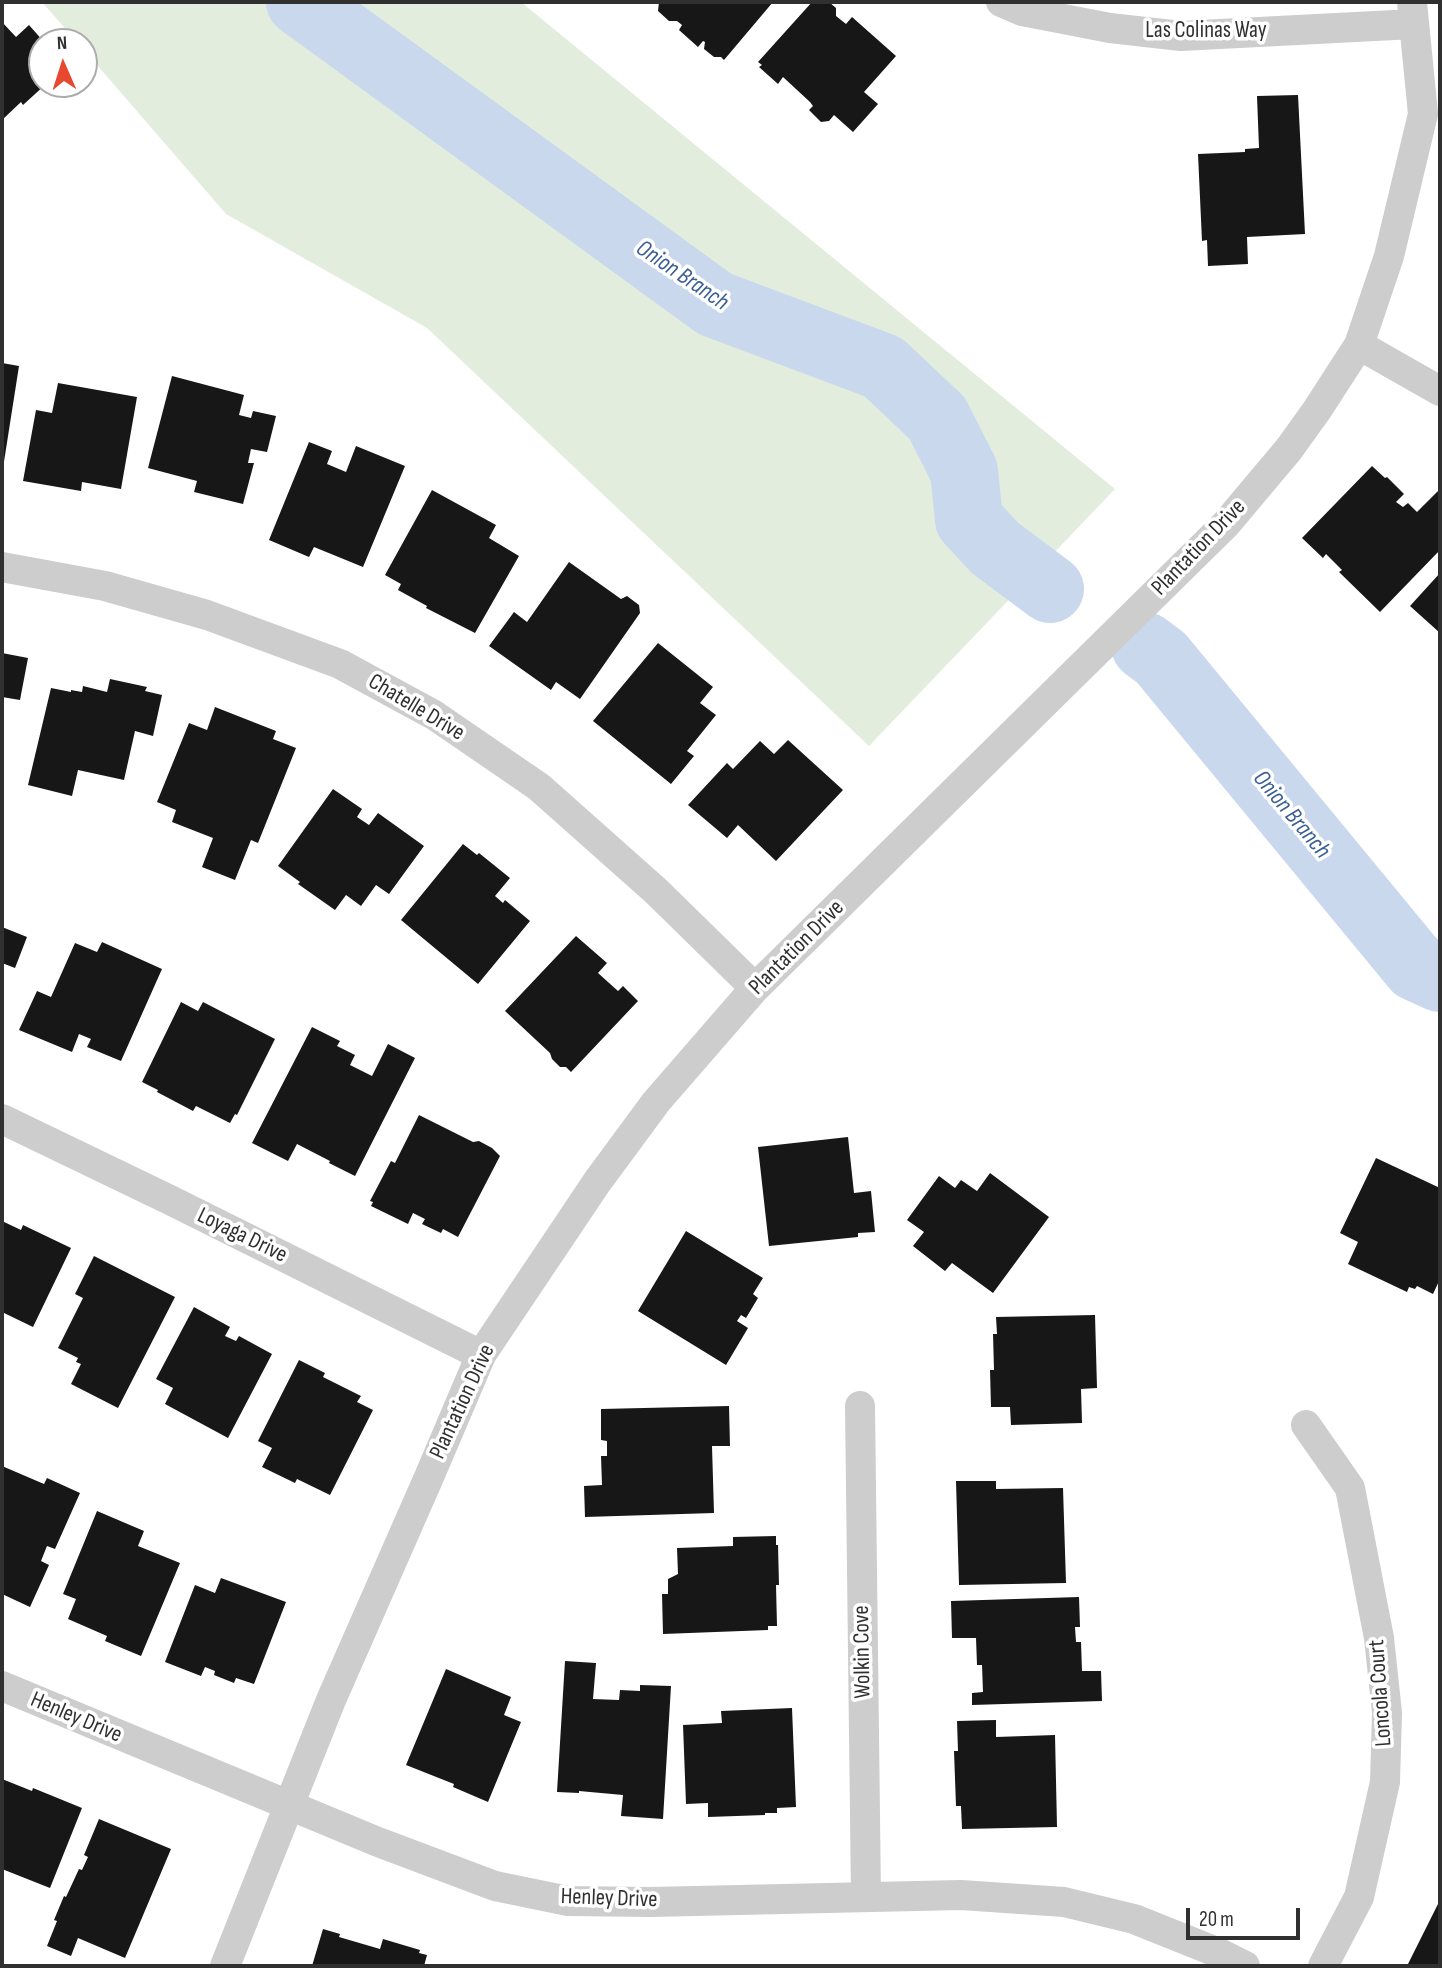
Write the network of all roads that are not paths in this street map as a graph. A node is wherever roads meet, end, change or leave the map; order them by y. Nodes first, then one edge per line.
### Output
1 (1001, 2) edge
2 (1413, 13) edge
3 (1359, 345) junction
4 (1440, 391) edge
5 (2, 567) edge
6 (755, 988) junction
7 (2, 1119) edge
8 (481, 1355) junction
9 (860, 1406) dead end
10 (1306, 1425) dead end
11 (2, 1686) edge
12 (289, 1805) junction
13 (866, 1897) junction
14 (225, 1966) edge
15 (1245, 1966) edge
16 (1323, 1966) edge

1 - 2 street, Las Colinas Way
2 - 3 street, Plantation Drive
3 - 4 street
3 - 6 street, Plantation Drive
5 - 6 street, Chatelle Drive
6 - 8 street, Plantation Drive
7 - 8 street, Loyaga Drive
8 - 12 street, Plantation Drive
9 - 13 street, Wolkin Cove
10 - 16 street, Loncola Court
11 - 12 street, Henley Drive
12 - 13 street, Henley Drive
12 - 14 street, Plantation Drive
13 - 15 street, Henley Drive

